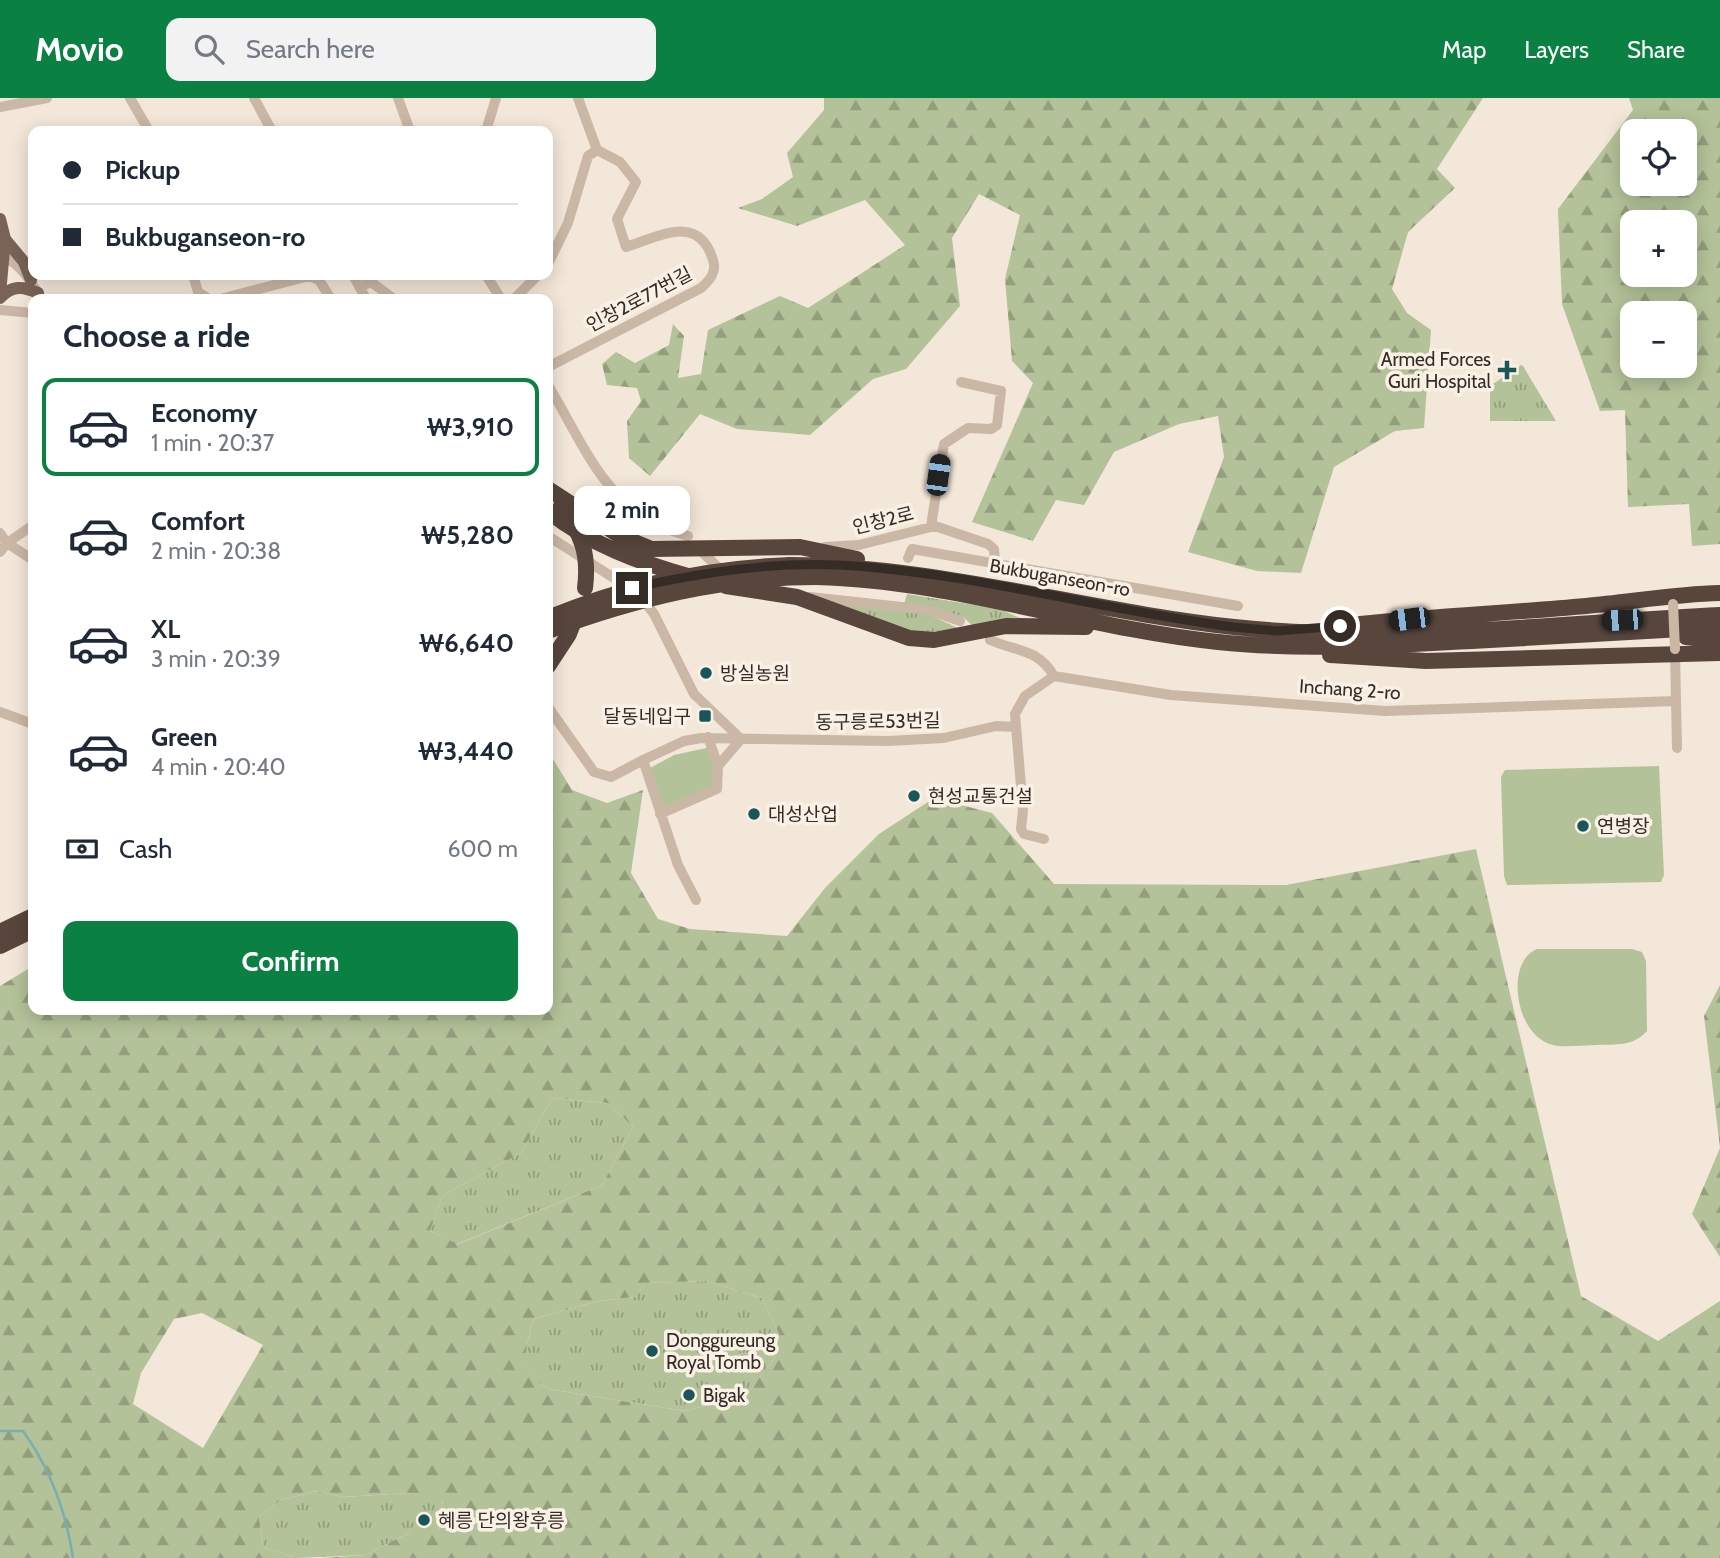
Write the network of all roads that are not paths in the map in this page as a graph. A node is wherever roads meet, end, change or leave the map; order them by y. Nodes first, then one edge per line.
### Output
1 (47, 98) edge
2 (130, 98) edge
3 (254, 98) edge
4 (398, 98) edge
5 (496, 98) edge
6 (578, 98) edge
7 (0, 107) edge
8 (146, 126) edge
9 (269, 126) edge
10 (408, 126) edge
11 (488, 126) edge
12 (597, 150) junction
13 (0, 219) edge
14 (5, 239) junction
15 (553, 254) edge
16 (2, 256) edge
17 (28, 272) edge
18 (28, 278) edge
19 (294, 280) edge
20 (356, 280) edge
21 (375, 280) edge
22 (533, 280) edge
23 (32, 281) edge
24 (371, 282) junction
25 (360, 287) junction
26 (34, 294) edge
27 (39, 294) edge
28 (239, 294) edge
29 (365, 294) edge
30 (387, 294) edge
31 (519, 294) edge
32 (0, 296) edge
33 (0, 310) edge
34 (28, 313) edge
35 (553, 364) edge
36 (961, 382) dead end
37 (553, 393) edge
38 (553, 492) edge
39 (553, 507) edge
40 (553, 507) edge
41 (931, 526) junction
42 (28, 528) edge
43 (688, 536) dead end
44 (553, 539) edge
45 (2, 543) edge
46 (803, 548) junction
47 (704, 554) dead end
48 (28, 557) edge
49 (908, 558) dead end
50 (995, 562) junction
51 (997, 587) junction
52 (1720, 593) edge
53 (797, 597) junction
54 (1673, 599) junction
55 (1238, 606) dead end
56 (1720, 615) edge
57 (553, 616) edge
58 (960, 621) dead end
59 (1720, 627) edge
60 (1126, 628) junction
61 (553, 629) edge
62 (1277, 631) junction
63 (1590, 634) junction
64 (990, 640) dead end
65 (1720, 640) edge
66 (1258, 645) junction
67 (1675, 652) junction
68 (1720, 653) edge
69 (553, 658) edge
70 (1054, 676) junction
71 (1676, 701) junction
72 (0, 712) edge
73 (553, 714) edge
74 (720, 720) junction
75 (28, 722) edge
76 (1016, 727) junction
77 (712, 737) junction
78 (741, 739) junction
79 (1677, 748) dead end
80 (643, 760) junction
81 (718, 766) junction
82 (660, 814) junction
83 (1044, 839) dead end
84 (696, 900) dead end
85 (28, 918) edge
86 (0, 932) edge
87 (28, 932) edge
88 (0, 946) edge

1 - 7 street
2 - 8 street
3 - 9 street
4 - 10 street
5 - 11 street
6 - 12 street
12 - 15 street
12 - 35 street, 인창2로77번길
13 - 14 main road
14 - 16 main road
14 - 17 main road
16 - 18 street
16 - 32 main road
19 - 28 street
20 - 25 street
21 - 24 street
22 - 31 street
23 - 27 street
24 - 25 street
24 - 30 street
25 - 29 street
26 - 32 main road
33 - 34 street
36 - 41 street, 인창2로
37 - 43 street
38 - 46 highway
39 - 69 highway, bridge
40 - 53 highway
41 - 46 street, 인창2로
41 - 50 street, 인창2로
42 - 45 street
44 - 74 street
45 - 48 street
46 - 51 highway
47 - 53 street
49 - 50 street, 인창2로
50 - 55 street, 인창2로
51 - 57 highway, Bukbuganseon-ro, bridge
51 - 62 highway, Bukbuganseon-ro
52 - 54 highway
53 - 58 street
53 - 60 highway
54 - 62 highway
54 - 67 street, bridge
56 - 62 highway, Bukbuganseon-ro
59 - 63 highway
60 - 61 highway, Bukbuganseon-ro, bridge
60 - 66 highway, Bukbuganseon-ro
63 - 65 highway
63 - 66 highway, Bukbuganseon-ro
64 - 70 street
66 - 67 highway
67 - 68 highway
67 - 71 street
70 - 71 street, Inchang 2-ro
70 - 76 street
71 - 79 street
72 - 75 street
73 - 80 street, 동구릉로53번길
74 - 77 street
74 - 78 street
76 - 78 street, 동구릉로53번길
76 - 83 street
77 - 78 street, 동구릉로53번길
77 - 80 street, 동구릉로53번길
77 - 81 street
78 - 81 street
80 - 82 street
81 - 82 street
82 - 84 street
85 - 86 highway
87 - 88 highway

